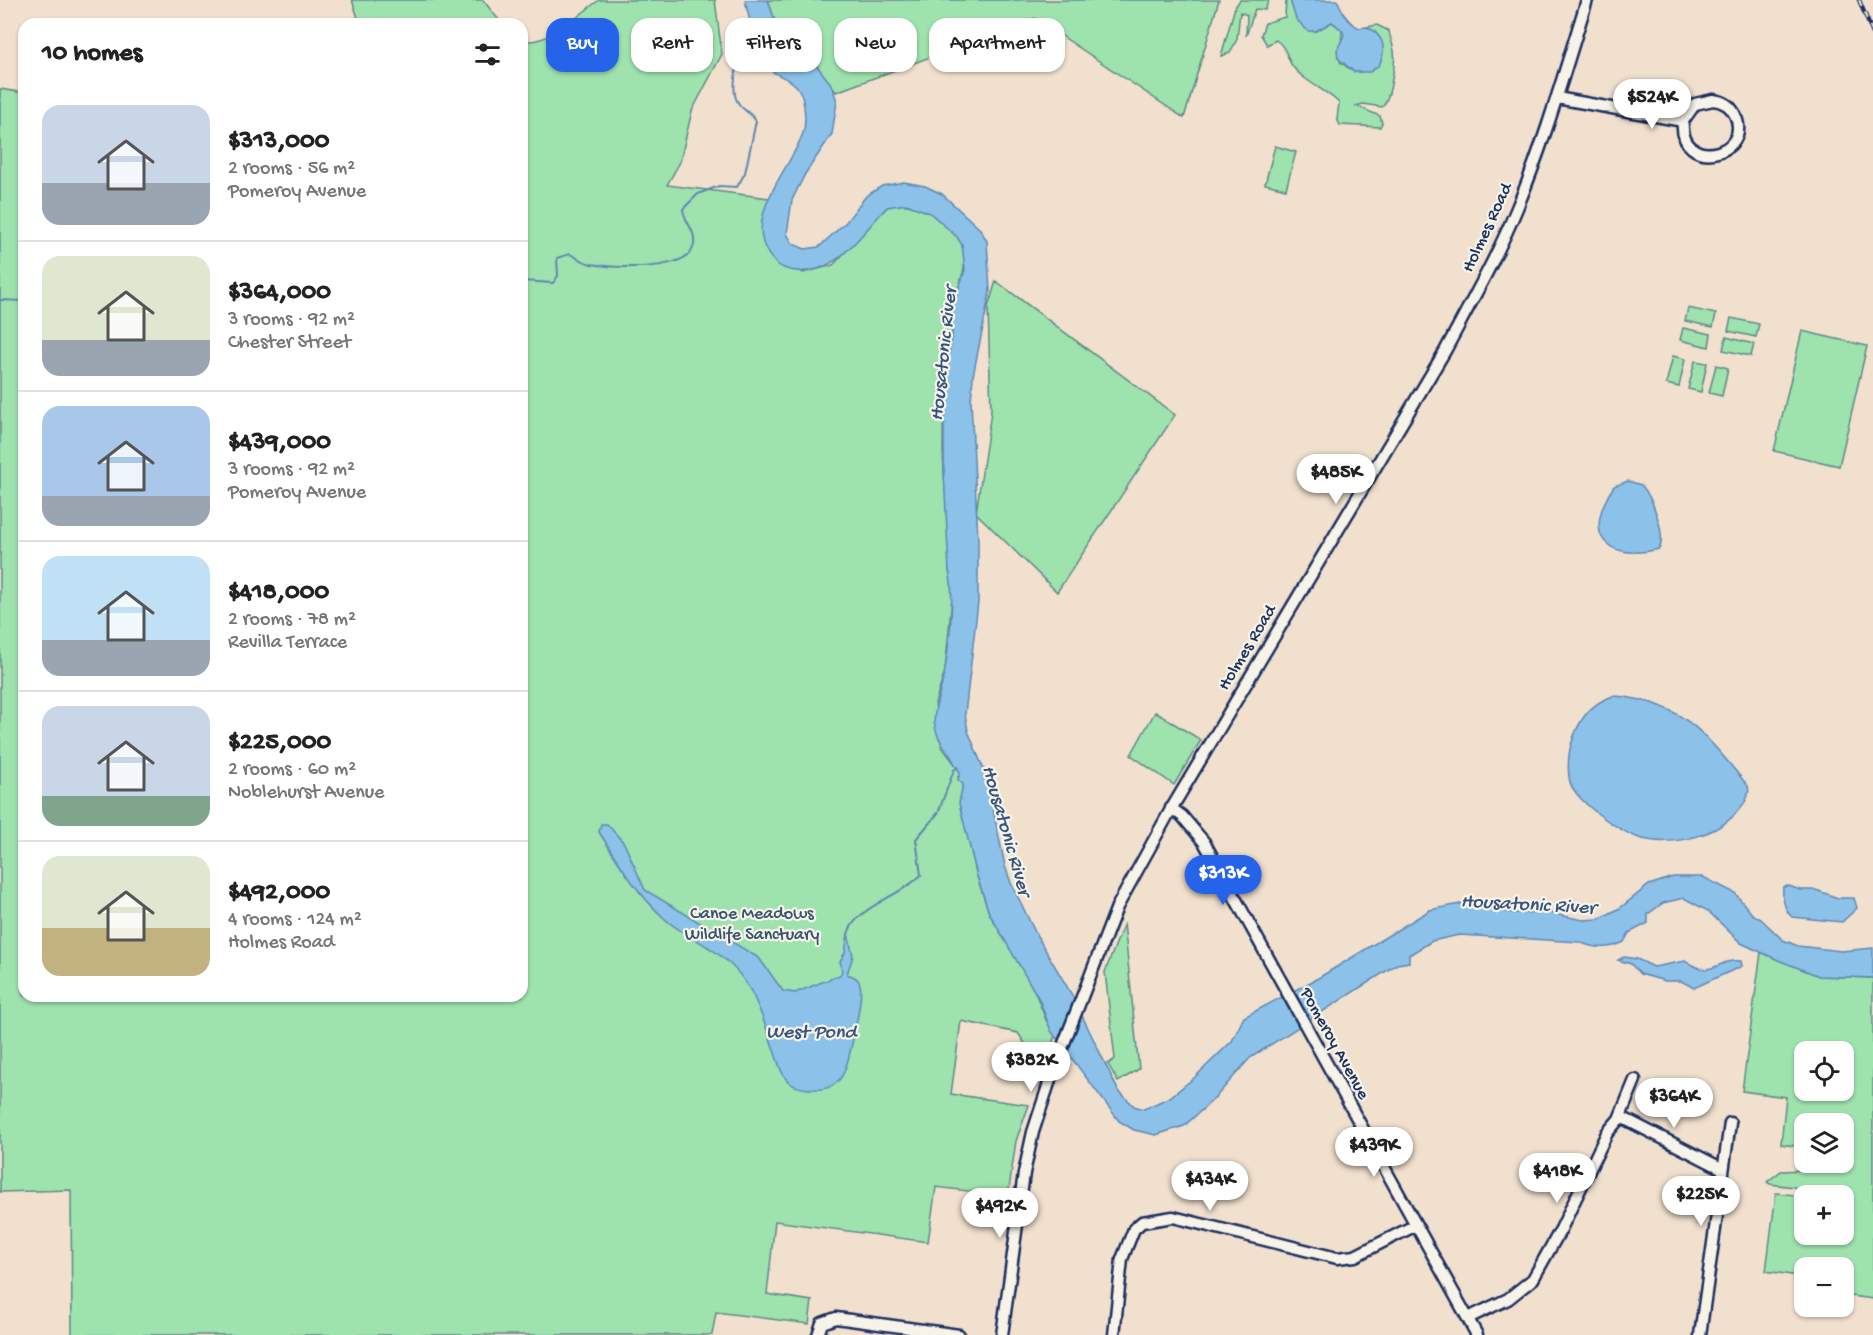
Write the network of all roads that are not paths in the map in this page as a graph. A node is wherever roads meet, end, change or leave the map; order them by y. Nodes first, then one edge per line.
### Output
1 (1587, 0) edge
2 (1557, 98) junction
3 (1683, 121) junction
4 (1171, 808) junction
5 (1635, 1080) dead end
6 (1618, 1119) junction
7 (1730, 1123) dead end
8 (1723, 1169) junction
9 (1416, 1225) junction
10 (1468, 1318) junction
11 (818, 1335) edge
12 (959, 1335) edge
13 (1002, 1335) edge
14 (1114, 1335) edge
15 (1477, 1335) edge
16 (1700, 1335) edge

1 - 2 street, Holmes Road
2 - 3 street
2 - 4 street, Holmes Road
3 - 3 street
4 - 9 street, Pomeroy Avenue
4 - 13 street, Holmes Road
5 - 6 street
6 - 8 street
6 - 10 street
7 - 8 street
8 - 16 street
9 - 10 street, Pomeroy Avenue
9 - 14 street
10 - 15 street, Pomeroy Avenue
11 - 12 street

